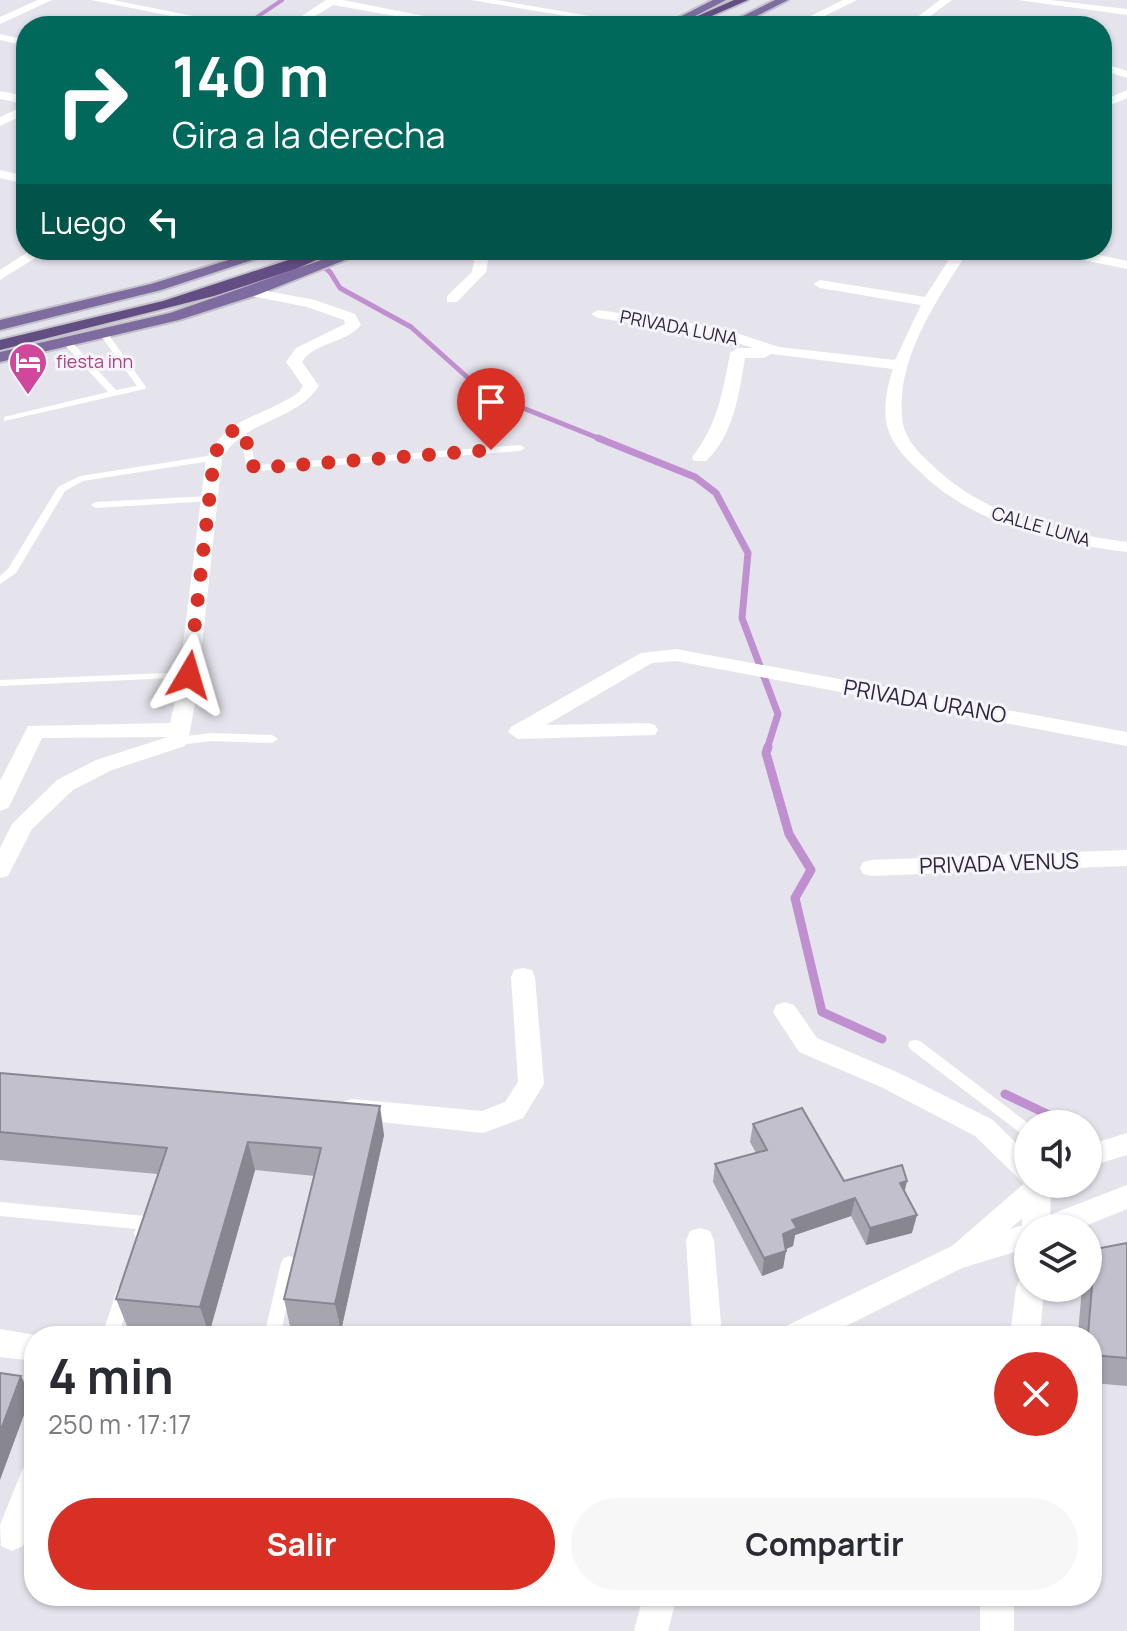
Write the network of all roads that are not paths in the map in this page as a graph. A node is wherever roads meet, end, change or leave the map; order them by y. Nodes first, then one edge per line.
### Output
1 (47, 0) edge
2 (96, 0) edge
3 (332, 0) edge
4 (476, 0) edge
5 (721, 0) edge
6 (743, 0) edge
7 (760, 0) edge
8 (783, 0) edge
9 (852, 0) edge
10 (947, 0) edge
11 (1023, 0) edge
12 (1103, 0) edge
13 (1113, 9) junction
14 (1127, 12) edge
15 (184, 16) edge
16 (309, 16) edge
17 (417, 16) edge
18 (581, 16) edge
19 (688, 16) edge
20 (704, 16) edge
21 (724, 16) edge
22 (749, 16) edge
23 (817, 16) edge
24 (924, 16) edge
25 (0, 21) edge
26 (24, 260) edge
27 (287, 260) edge
28 (485, 260) edge
29 (955, 260) edge
30 (1103, 260) edge
31 (1127, 265) edge
32 (3, 272) edge
33 (820, 284) dead end
34 (252, 292) junction
35 (452, 299) dead end
36 (928, 302) junction
37 (598, 314) dead end
38 (0, 325) edge
39 (620, 330) dead end
40 (103, 333) junction
41 (0, 334) edge
42 (66, 341) junction
43 (0, 345) edge
44 (777, 351) junction
45 (738, 353) junction
46 (0, 357) edge
47 (902, 365) junction
48 (114, 393) junction
49 (7, 419) dead end
50 (237, 427) junction
51 (520, 448) dead end
52 (700, 457) dead end
53 (214, 458) junction
54 (209, 499) junction
55 (96, 505) dead end
56 (1127, 547) edge
57 (0, 581) edge
58 (189, 675) junction
59 (0, 683) edge
60 (648, 730) dead end
61 (179, 736) junction
62 (272, 739) dead end
63 (1127, 739) edge
64 (0, 803) edge
65 (1127, 858) edge
66 (871, 868) dead end
67 (0, 870) edge
68 (523, 977) dead end
69 (785, 1012) dead end
70 (915, 1045) dead end
71 (327, 1108) edge
72 (993, 1119) junction
73 (1014, 1126) edge
74 (1014, 1150) edge
75 (1105, 1150) edge
76 (1127, 1160) edge
77 (1127, 1197) edge
78 (1019, 1198) edge
79 (0, 1209) edge
80 (1084, 1214) edge
81 (700, 1240) dead end
82 (1014, 1240) edge
83 (138, 1247) edge
84 (956, 1257) junction
85 (289, 1263) edge
86 (128, 1278) edge
87 (1029, 1302) edge
88 (113, 1326) edge
89 (274, 1326) edge
90 (706, 1326) edge
91 (816, 1326) edge
92 (1026, 1326) edge
93 (0, 1343) edge
94 (24, 1346) edge
95 (24, 1504) edge
96 (12, 1535) dead end
97 (657, 1606) edge
98 (997, 1606) edge
99 (651, 1631) edge
100 (997, 1631) edge

1 - 25 street
2 - 15 street
3 - 16 street
3 - 17 street
4 - 18 street
5 - 19 main road
6 - 20 highway
7 - 21 highway
8 - 22 main road
9 - 23 street
10 - 24 street
11 - 13 street
12 - 13 street
13 - 14 street
26 - 32 street
27 - 34 main road
27 - 38 main road
27 - 41 highway
27 - 43 highway
28 - 35 street
29 - 36 street, CALLE LUNA
30 - 31 street
33 - 36 street
34 - 40 main road
34 - 50 street
36 - 47 street, CALLE LUNA
37 - 44 street, PRIVADA LUNA
39 - 45 street
40 - 42 main road
40 - 48 lane
42 - 46 main road
42 - 48 lane
44 - 45 street
44 - 47 street, PRIVADA LUNA
45 - 52 street
47 - 56 street, CALLE LUNA
48 - 49 lane
50 - 51 lane
50 - 53 street
53 - 54 street
53 - 57 lane
54 - 55 lane
54 - 58 street
58 - 59 lane
58 - 61 street
60 - 63 street, PRIVADA URANO
61 - 62 lane
61 - 64 street
61 - 67 street
65 - 66 street, PRIVADA VENUS
68 - 71 street
69 - 72 street
70 - 72 lane
72 - 73 lane
72 - 74 street
75 - 76 street
77 - 80 street
78 - 84 street
79 - 83 lane
81 - 90 street
82 - 84 street
84 - 91 street
85 - 89 lane
86 - 88 lane
87 - 92 street
93 - 94 street
95 - 96 street
97 - 99 street
98 - 100 street

